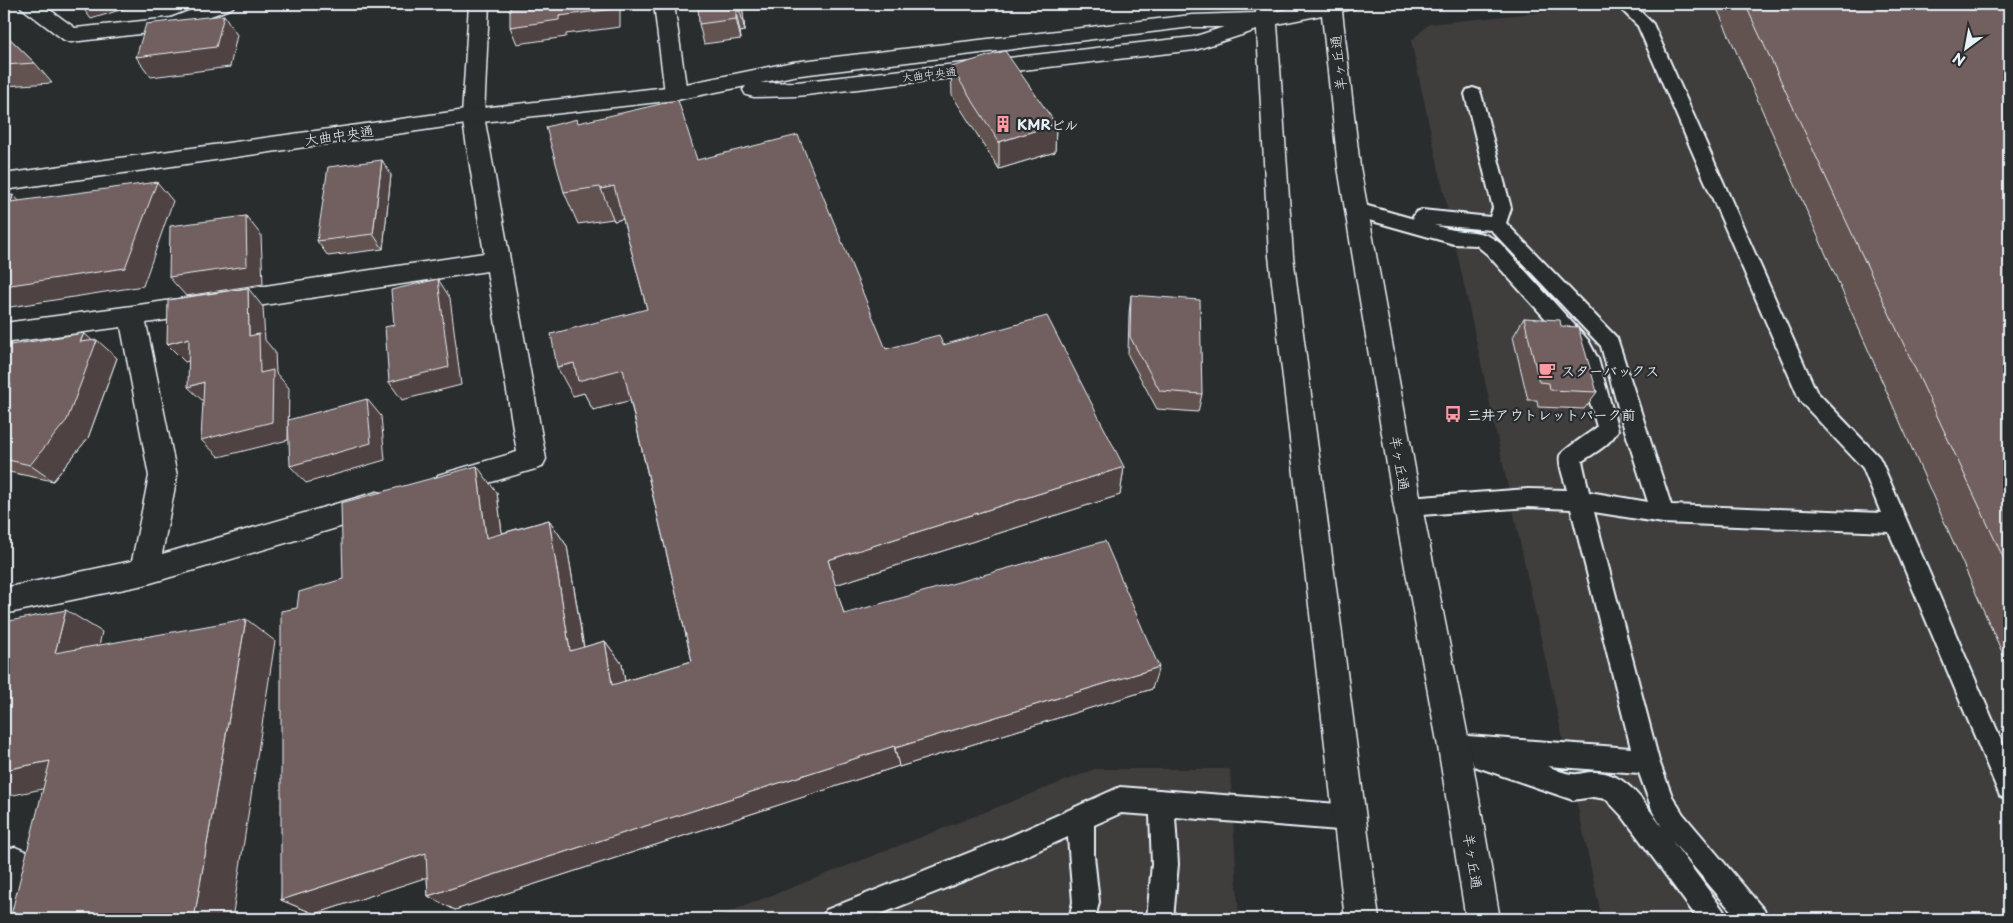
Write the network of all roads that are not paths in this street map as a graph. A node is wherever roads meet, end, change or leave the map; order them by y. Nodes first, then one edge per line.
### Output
1 (29, 4) edge
2 (225, 4) edge
3 (479, 4) edge
4 (664, 4) edge
5 (1624, 4) edge
6 (1337, 5) edge
7 (1267, 11) edge
8 (676, 93) junction
9 (1473, 94) dead end
10 (473, 116) junction
11 (4, 182) edge
12 (1357, 210) junction
13 (1496, 224) junction
14 (498, 260) junction
15 (132, 316) junction
16 (4, 333) edge
17 (428, 489) edge
18 (400, 497) edge
19 (1580, 500) junction
20 (1408, 507) junction
21 (1662, 514) junction
22 (1897, 523) junction
23 (144, 572) junction
24 (4, 601) edge
25 (1454, 747) junction
26 (1647, 761) junction
27 (2009, 787) edge
28 (1162, 803) junction
29 (1081, 817) junction
30 (1351, 818) junction
31 (4, 867) edge
32 (4, 907) edge
33 (835, 919) edge
34 (1082, 919) edge
35 (1160, 919) edge
36 (1362, 919) edge
37 (1483, 919) edge
38 (1714, 919) edge
39 (1755, 919) edge

1 - 2 main road
3 - 10 main road
4 - 8 main road
5 - 22 lane
6 - 7 main road, 大曲中央通
6 - 12 main road, 羊ヶ丘通
7 - 8 main road, 大曲中央通
7 - 30 main road
8 - 10 main road, 大曲中央通
9 - 13 lane
10 - 11 main road, 大曲中央通
10 - 14 main road
12 - 13 lane
12 - 19 lane
12 - 20 main road, 羊ヶ丘通
13 - 21 lane
14 - 15 main road
14 - 17 main road
15 - 16 main road
15 - 23 main road
18 - 23 main road
19 - 20 lane
19 - 21 lane
19 - 26 lane
20 - 25 main road, 羊ヶ丘通
21 - 22 lane
22 - 27 lane
23 - 24 main road
25 - 26 lane
25 - 37 main road, 羊ヶ丘通
25 - 38 lane
26 - 39 lane
28 - 29 lane
28 - 30 lane
28 - 35 lane
29 - 33 lane
29 - 34 lane
30 - 36 main road
31 - 32 main road

